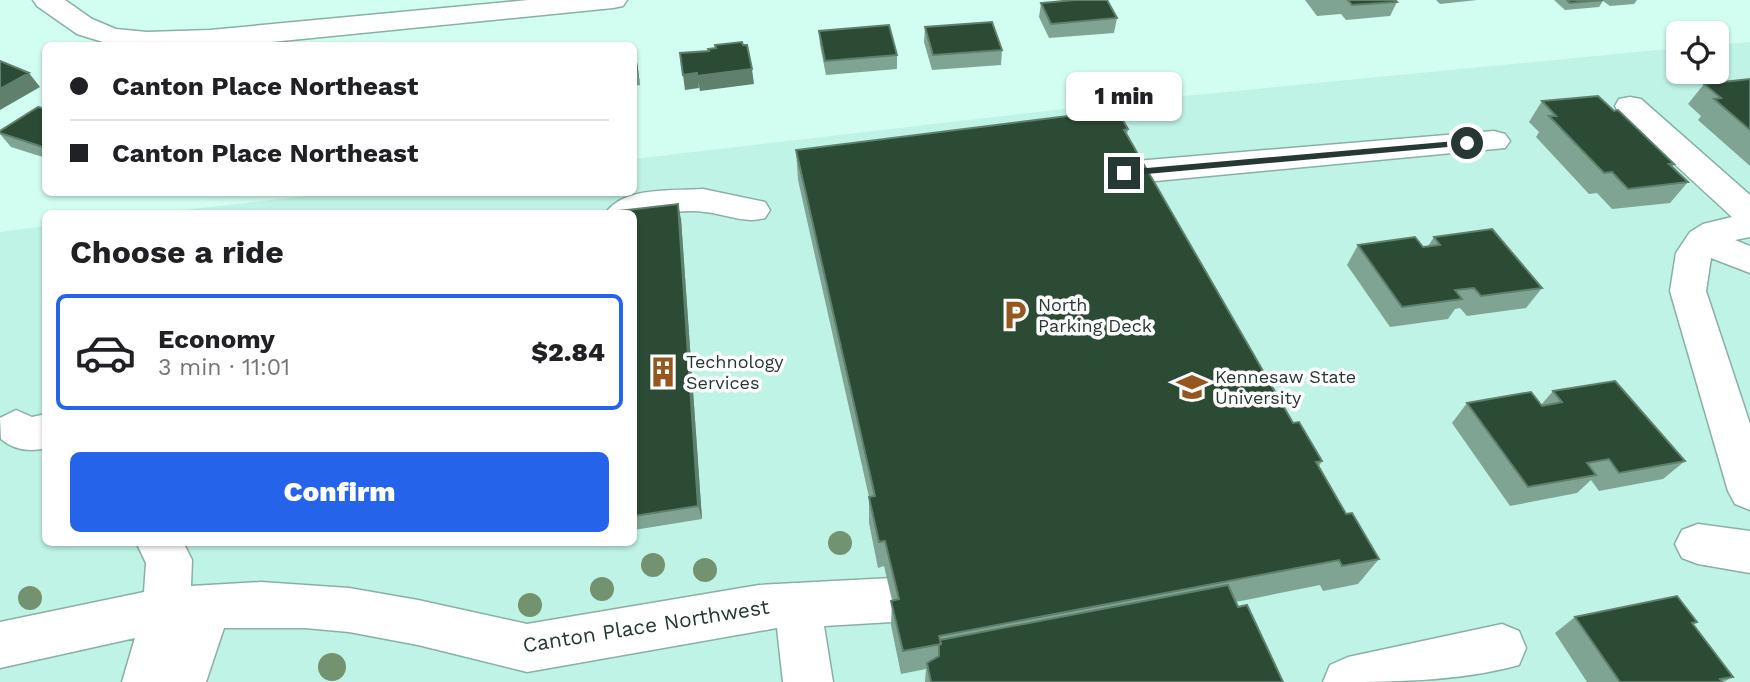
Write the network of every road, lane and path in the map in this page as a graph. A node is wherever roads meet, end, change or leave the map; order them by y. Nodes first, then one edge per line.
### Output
1 (47, 0) edge
2 (613, 0) edge
3 (1630, 106) dead end
4 (1494, 141) dead end
5 (1124, 173) edge
6 (631, 210) edge
7 (753, 210) dead end
8 (1750, 214) edge
9 (1750, 225) edge
10 (1702, 241) junction
11 (1750, 260) edge
12 (1750, 491) edge
13 (1698, 544) dead end
14 (160, 546) edge
15 (1750, 552) edge
16 (892, 600) edge
17 (797, 603) junction
18 (187, 610) junction
19 (0, 645) edge
20 (1502, 648) dead end
21 (1402, 676) edge
22 (147, 682) edge
23 (181, 682) edge
24 (808, 682) edge
25 (1348, 682) edge

1 - 2 street
3 - 8 street
4 - 5 street
6 - 7 street
9 - 10 street
10 - 11 street
10 - 12 street
13 - 15 street
14 - 18 street
16 - 17 street, Canton Place Northwest
17 - 18 street, Canton Place Northwest
17 - 24 street
18 - 19 street, Canton Place Northwest
18 - 22 street
18 - 23 street
20 - 21 street
21 - 25 street

